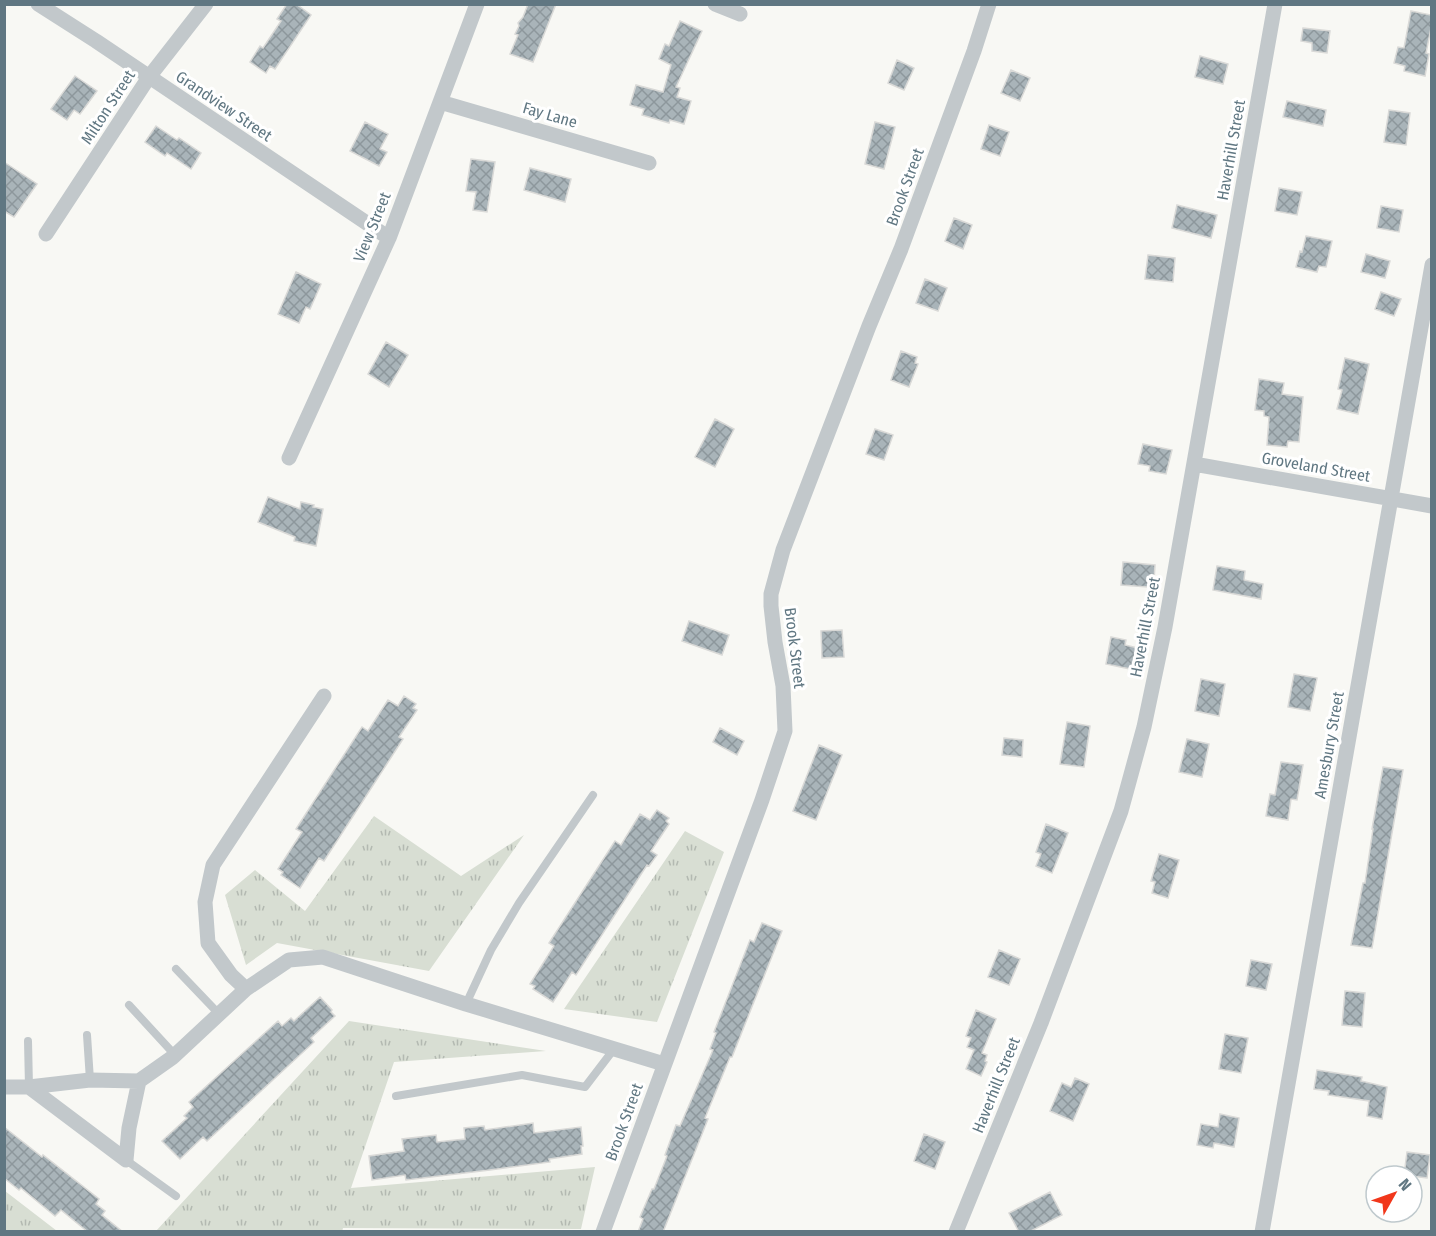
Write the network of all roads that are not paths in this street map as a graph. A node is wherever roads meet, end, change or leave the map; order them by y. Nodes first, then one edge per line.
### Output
1 (38, 4) edge
2 (206, 4) edge
3 (477, 4) edge
4 (715, 4) edge
5 (989, 4) edge
6 (1275, 4) edge
7 (740, 14) dead end
8 (149, 77) junction
9 (440, 102) junction
10 (649, 163) dead end
11 (46, 234) dead end
12 (389, 238) junction
13 (1431, 265) edge
14 (289, 458) dead end
15 (1194, 464) junction
16 (1390, 499) junction
17 (1431, 506) edge
18 (324, 696) dead end
19 (593, 795) dead end
20 (176, 969) dead end
21 (246, 988) junction
22 (466, 1004) junction
23 (129, 1005) dead end
24 (219, 1014) junction
25 (87, 1035) dead end
26 (28, 1041) dead end
27 (614, 1049) junction
28 (175, 1055) junction
29 (664, 1064) junction
30 (90, 1080) junction
31 (139, 1081) junction
32 (4, 1087) edge
33 (29, 1087) junction
34 (396, 1096) dead end
35 (126, 1160) junction
36 (176, 1196) dead end
37 (603, 1232) edge
38 (956, 1232) edge
39 (1262, 1232) edge

1 - 8 street, Grandview Street
2 - 8 street, Milton Street
3 - 9 street, View Street
4 - 7 street
5 - 29 street, Brook Street
6 - 15 street, Haverhill Street
8 - 11 street, Milton Street
8 - 12 street, Grandview Street
9 - 10 street, Fay Lane
9 - 12 street, View Street
12 - 14 street, View Street
13 - 16 street, Amesbury Street
15 - 16 street, Groveland Street
15 - 38 street, Haverhill Street
16 - 17 street, Groveland Street
16 - 39 street, Amesbury Street
18 - 21 street
19 - 22 lane
20 - 24 lane
21 - 22 street
21 - 24 street
22 - 27 street
23 - 28 lane
24 - 28 street
25 - 30 lane
26 - 33 lane
27 - 29 street
27 - 34 lane
28 - 31 street
29 - 37 street, Brook Street
30 - 31 street
30 - 33 street
31 - 35 street
32 - 33 street
33 - 35 street
35 - 36 lane

